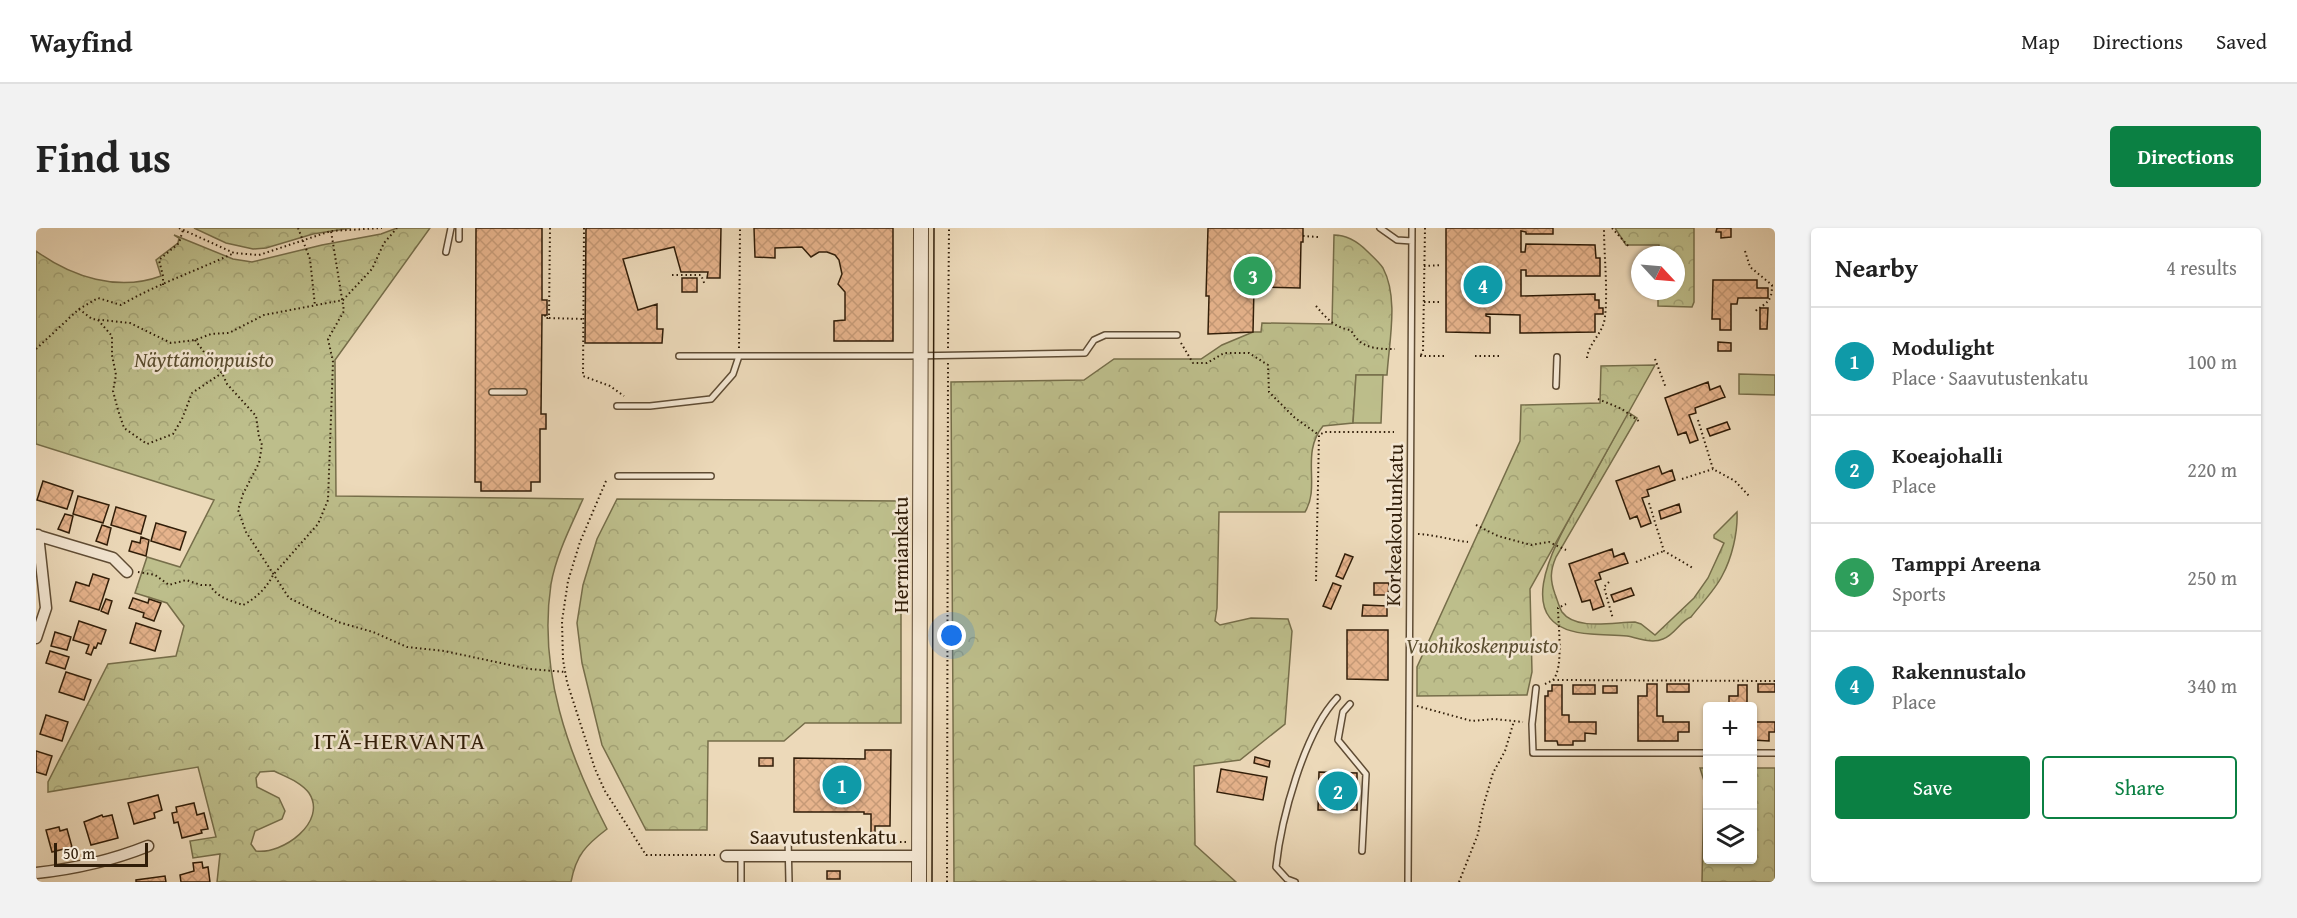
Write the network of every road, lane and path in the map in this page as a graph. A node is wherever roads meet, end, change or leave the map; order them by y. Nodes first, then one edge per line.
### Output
1 (179, 228) edge
2 (298, 228) edge
3 (382, 228) edge
4 (397, 228) edge
5 (452, 228) edge
6 (459, 228) edge
7 (550, 228) edge
8 (584, 228) edge
9 (740, 228) edge
10 (921, 228) edge
11 (949, 228) edge
12 (1380, 228) edge
13 (1412, 228) edge
14 (1604, 228) edge
15 (1612, 228) edge
16 (183, 230) junction
17 (331, 231) junction
18 (1303, 236) dead end
19 (1318, 237) dead end
20 (459, 239) dead end
21 (1412, 241) junction
22 (302, 242) junction
23 (1630, 248) dead end
24 (1745, 251) dead end
25 (446, 252) dead end
26 (234, 253) junction
27 (1442, 265) dead end
28 (1424, 266) dead end
29 (672, 275) dead end
30 (163, 285) junction
31 (705, 285) dead end
32 (343, 300) junction
33 (1424, 302) dead end
34 (1441, 302) dead end
35 (315, 306) junction
36 (1316, 306) dead end
37 (78, 309) junction
38 (1754, 312) dead end
39 (545, 315) dead end
40 (549, 318) junction
41 (583, 319) junction
42 (98, 320) junction
43 (1177, 335) joint
44 (195, 340) junction
45 (36, 349) edge
46 (1395, 349) dead end
47 (948, 354) junction
48 (679, 356) dead end
49 (739, 356) junction
50 (922, 356) junction
51 (1420, 356) dead end
52 (1446, 356) dead end
53 (1475, 356) dead end
54 (1500, 356) dead end
55 (1557, 357) dead end
56 (1587, 358) dead end
57 (1655, 358) dead end
58 (222, 373) junction
59 (1556, 386) dead end
60 (1666, 388) dead end
61 (492, 392) dead end
62 (524, 392) dead end
63 (1599, 399) dead end
64 (617, 406) dead end
65 (632, 406) junction
66 (1698, 420) dead end
67 (1640, 422) dead end
68 (1394, 432) dead end
69 (1319, 435) junction
70 (1713, 469) junction
71 (618, 476) dead end
72 (711, 477) dead end
73 (1682, 479) dead end
74 (606, 481) dead end
75 (1750, 497) dead end
76 (1649, 503) dead end
77 (1476, 525) dead end
78 (1411, 529) junction
79 (37, 535) edge
80 (1468, 542) dead end
81 (1566, 550) dead end
82 (1664, 551) junction
83 (1636, 562) dead end
84 (1693, 567) dead end
85 (127, 572) joint
86 (273, 575) junction
87 (1316, 581) dead end
88 (1609, 582) dead end
89 (1566, 604) dead end
90 (1613, 619) dead end
91 (36, 638) edge
92 (565, 672) junction
93 (1775, 681) edge
94 (1536, 687) dead end
95 (1337, 698) dead end
96 (1350, 704) dead end
97 (1408, 704) junction
98 (1514, 721) junction
99 (1532, 723) junction
100 (1703, 753) edge
101 (1757, 753) edge
102 (1775, 753) edge
103 (788, 838) dead end
104 (906, 842) dead end
105 (820, 843) dead end
106 (148, 846) dead end
107 (1362, 851) dead end
108 (726, 855) joint
109 (741, 856) junction
110 (788, 856) junction
111 (919, 856) junction
112 (36, 873) edge
113 (741, 882) edge
114 (789, 882) edge
115 (919, 882) edge
116 (947, 882) edge
117 (1295, 882) edge
118 (1408, 882) edge
119 (1459, 882) edge

1 - 16 path
2 - 22 path
3 - 17 path
4 - 32 path
5 - 25 lane
6 - 20 lane
7 - 40 path
8 - 41 path
9 - 49 path
10 - 50 street, Hermiankatu
11 - 47 path
12 - 21 lane
13 - 21 lane, Korkeakoulunkatu
14 - 56 path
15 - 23 path
16 - 26 path
16 - 30 path
17 - 22 path
17 - 32 path
18 - 19 path
21 - 78 lane, Korkeakoulunkatu
22 - 26 path
22 - 35 path
24 - 38 path
26 - 30 path
27 - 28 path
29 - 31 path
30 - 37 path
32 - 35 path
32 - 86 path
33 - 34 path
35 - 44 path
36 - 46 path
37 - 42 path
37 - 45 path
39 - 40 path
40 - 41 path
41 - 65 path
42 - 44 path
42 - 58 path
43 - 47 lane
43 - 69 path
44 - 58 path
47 - 50 lane
47 - 116 path
48 - 49 lane
49 - 50 lane
49 - 65 lane
50 - 111 street, Hermiankatu
51 - 52 path
53 - 54 path
55 - 59 lane
57 - 60 path
58 - 86 path
61 - 62 lane
63 - 67 path
64 - 65 lane
66 - 70 path
68 - 69 path
69 - 87 path
70 - 73 path
70 - 75 path
71 - 72 lane
74 - 92 path
76 - 82 path
77 - 81 path
78 - 80 path
78 - 97 lane, Korkeakoulunkatu
79 - 85 street
79 - 91 street
82 - 83 path
82 - 84 path
85 - 86 path
86 - 92 path
88 - 90 path
89 - 93 path
92 - 108 path
94 - 99 lane
95 - 117 lane
96 - 107 lane
97 - 98 path
97 - 118 lane, Korkeakoulunkatu
98 - 99 path
98 - 119 path
99 - 100 lane
101 - 102 lane
103 - 110 lane
104 - 105 path
106 - 112 street
108 - 109 street, Saavutustenkatu
109 - 110 street, Saavutustenkatu
109 - 113 lane
110 - 111 street, Saavutustenkatu
110 - 114 lane
111 - 115 street, Hermiankatu

